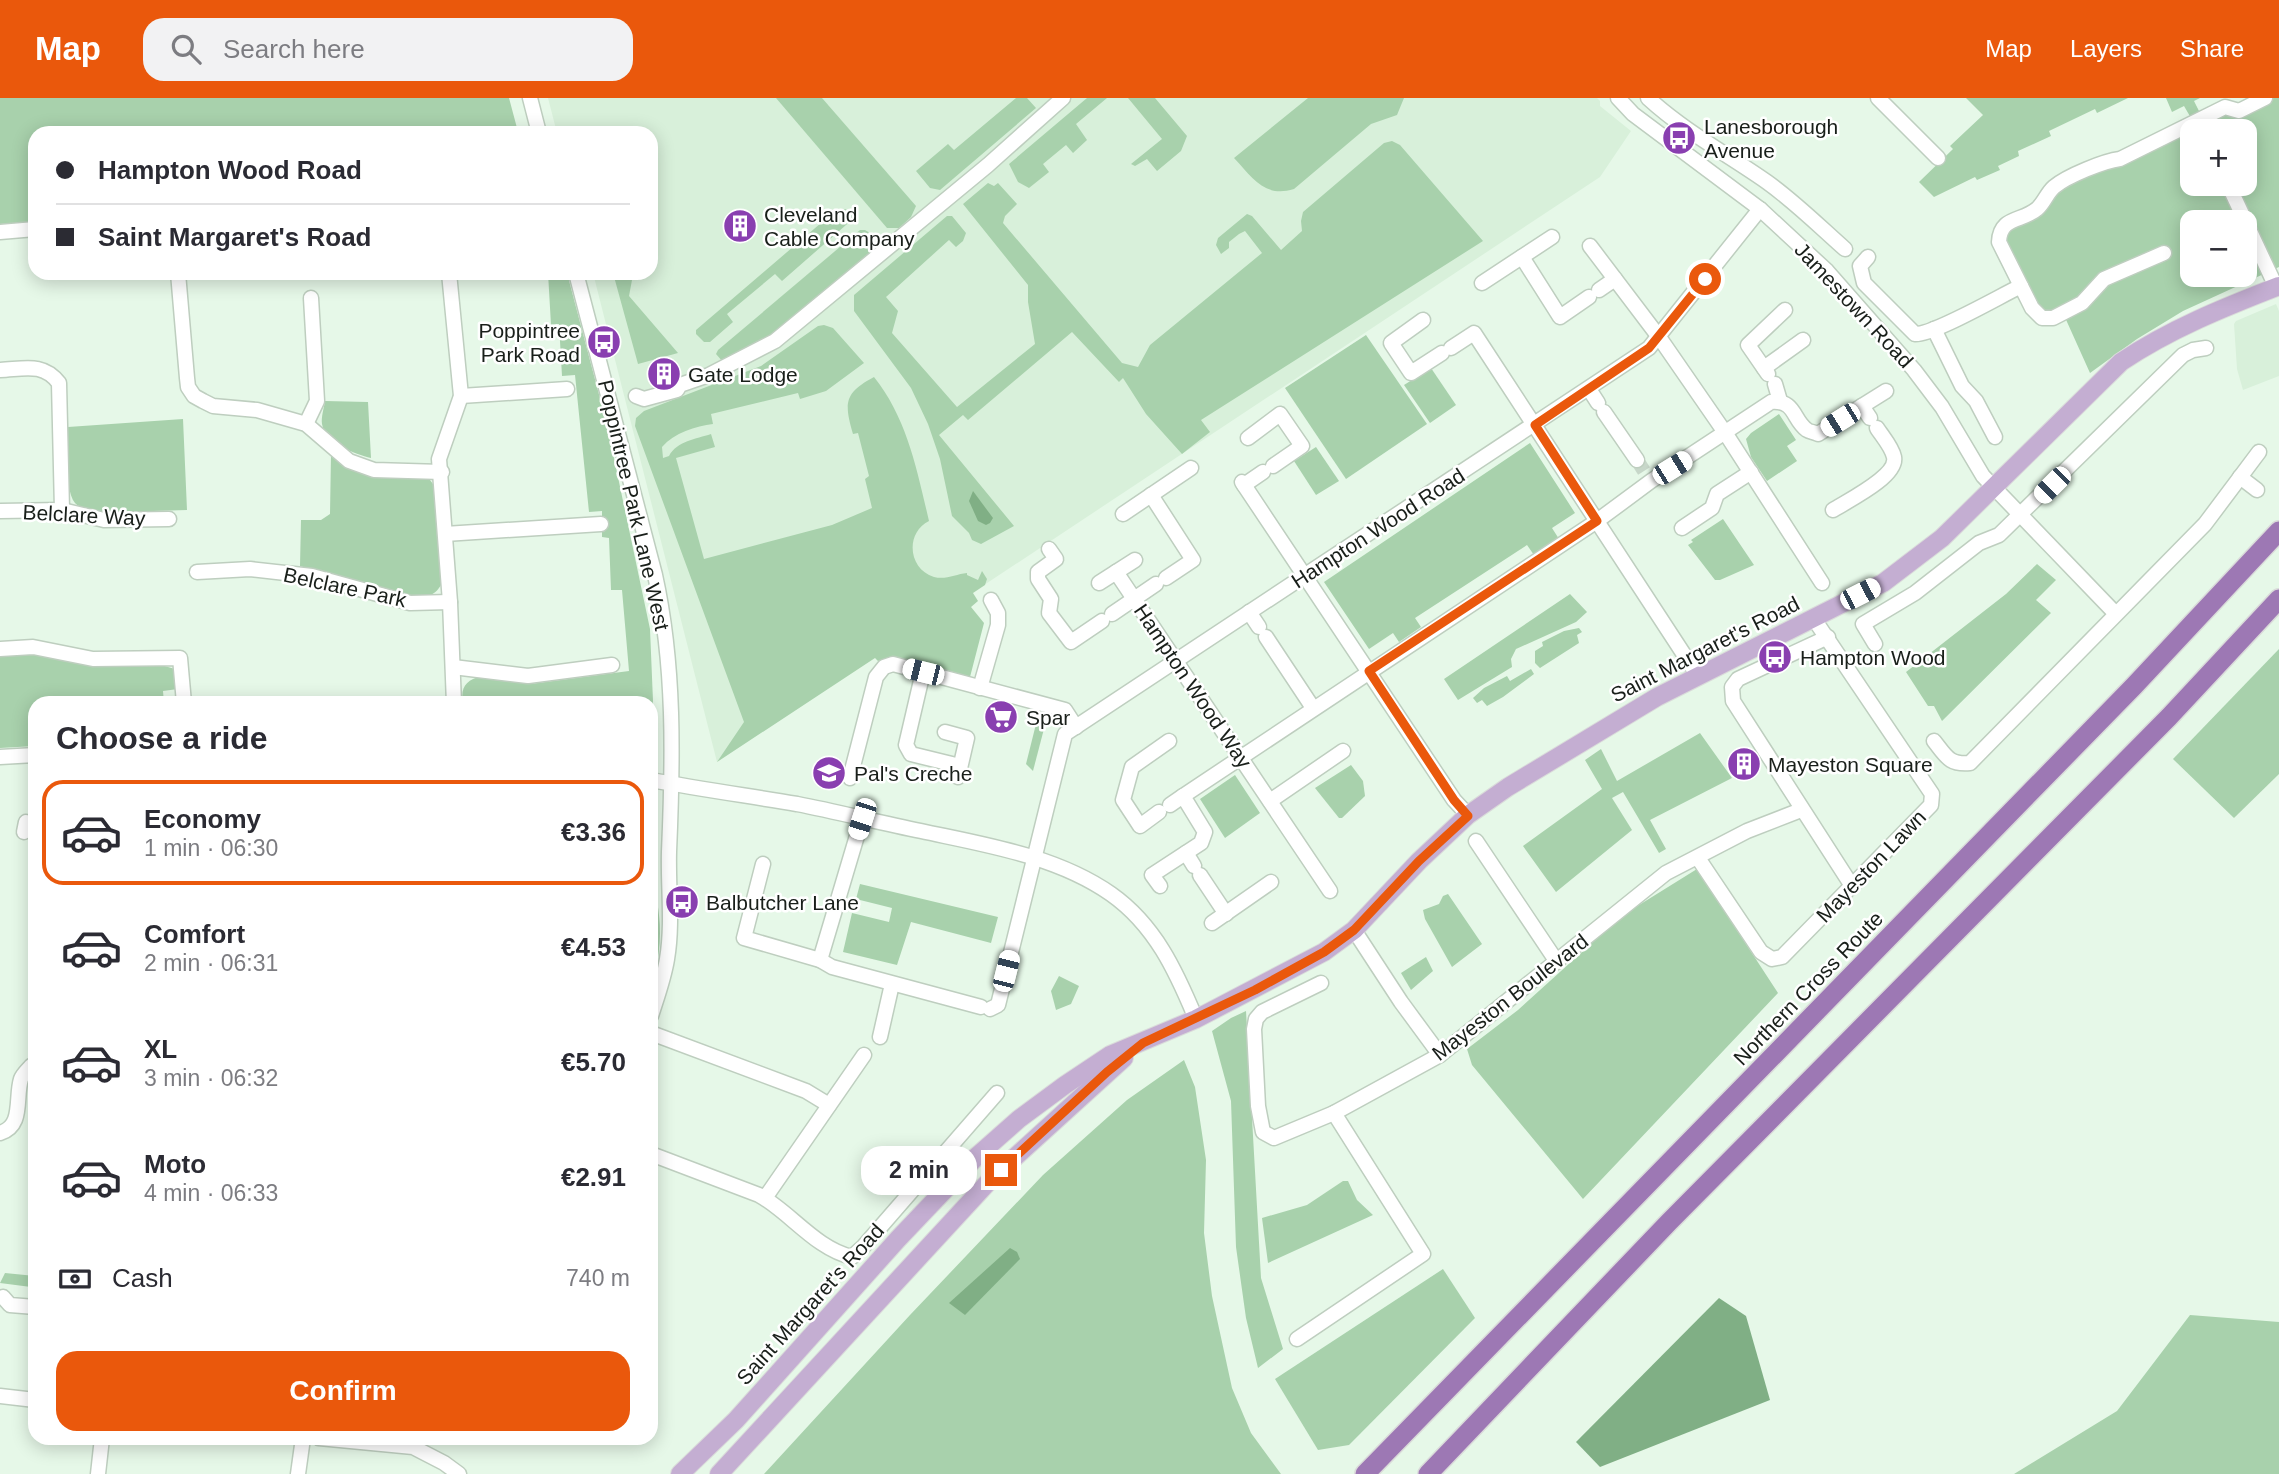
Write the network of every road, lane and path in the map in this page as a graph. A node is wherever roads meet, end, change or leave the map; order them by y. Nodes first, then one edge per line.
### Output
1 (530, 98) edge
2 (1063, 98) edge
3 (1618, 98) edge
4 (1878, 98) edge
5 (2265, 98) edge
6 (1651, 99) edge
7 (2209, 119) edge
8 (537, 126) edge
9 (2180, 134) edge
10 (1938, 158) dead end
11 (2234, 196) edge
12 (1760, 209) junction
13 (28, 230) edge
14 (0, 232) edge
15 (1552, 237) dead end
16 (1590, 246) dead end
17 (1835, 247) dead end
18 (2164, 253) dead end
19 (1522, 257) junction
20 (1868, 257) dead end
21 (1615, 279) junction
22 (179, 280) edge
23 (450, 280) edge
24 (578, 280) edge
25 (1482, 283) dead end
26 (2021, 286) junction
27 (2277, 287) edge
28 (312, 298) dead end
29 (1785, 310) dead end
30 (1423, 320) dead end
31 (1934, 329) junction
32 (1659, 337) junction
33 (1803, 340) dead end
34 (2206, 348) dead end
35 (0, 370) edge
36 (1769, 375) junction
37 (567, 389) dead end
38 (1589, 389) junction
39 (1886, 391) dead end
40 (461, 396) junction
41 (1780, 401) junction
42 (610, 403) junction
43 (1870, 417) junction
44 (306, 424) junction
45 (1535, 425) junction
46 (1726, 434) junction
47 (1995, 437) dead end
48 (1248, 438) dead end
49 (2259, 452) dead end
50 (1191, 468) dead end
51 (1644, 471) junction
52 (442, 472) junction
53 (1751, 472) junction
54 (2240, 477) junction
55 (1994, 488) junction
56 (2257, 490) dead end
57 (1151, 495) junction
58 (62, 510) junction
59 (1833, 510) dead end
60 (0, 511) edge
61 (1122, 514) dead end
62 (2021, 517) junction
63 (169, 519) dead end
64 (1597, 521) junction
65 (601, 524) dead end
66 (1682, 528) dead end
67 (2279, 531) edge
68 (446, 534) junction
69 (1049, 549) dead end
70 (1135, 560) dead end
71 (197, 572) dead end
72 (1116, 572) junction
73 (1305, 576) junction
74 (1100, 583) dead end
75 (1822, 583) dead end
76 (1134, 599) junction
77 (2279, 599) edge
78 (990, 600) dead end
79 (450, 602) junction
80 (1250, 612) junction
81 (2115, 613) junction
82 (1814, 619) junction
83 (1828, 637) junction
84 (1875, 644) dead end
85 (0, 649) edge
86 (1177, 660) junction
87 (612, 665) dead end
88 (453, 667) junction
89 (1369, 671) junction
90 (923, 672) junction
91 (1698, 676) junction
92 (980, 688) junction
93 (183, 696) edge
94 (454, 696) edge
95 (1313, 708) junction
96 (1076, 727) junction
97 (945, 732) dead end
98 (1169, 741) dead end
99 (1934, 741) dead end
100 (1343, 751) dead end
101 (28, 755) edge
102 (0, 757) edge
103 (1240, 757) junction
104 (850, 778) dead end
105 (658, 781) edge
106 (671, 783) junction
107 (1183, 796) junction
108 (1270, 801) junction
109 (1801, 810) junction
110 (1468, 816) junction
111 (862, 819) junction
112 (1476, 841) dead end
113 (1034, 858) junction
114 (1698, 858) junction
115 (764, 864) dead end
116 (1193, 865) junction
117 (1271, 882) dead end
118 (1160, 886) dead end
119 (1852, 886) junction
120 (1330, 891) dead end
121 (1226, 914) junction
122 (1212, 923) dead end
123 (1354, 930) junction
124 (820, 960) junction
125 (1557, 962) junction
126 (1321, 983) dead end
127 (892, 984) junction
128 (658, 994) edge
129 (1196, 1019) junction
130 (658, 1036) edge
131 (880, 1037) dead end
132 (1143, 1043) junction
133 (864, 1055) dead end
134 (1440, 1055) junction
135 (28, 1069) edge
136 (997, 1093) dead end
137 (829, 1105) junction
138 (1334, 1113) junction
139 (0, 1133) edge
140 (983, 1151) junction
141 (658, 1157) edge
142 (1001, 1170) junction
143 (765, 1198) junction
144 (3, 1297) dead end
145 (28, 1306) edge
146 (1297, 1339) dead end
147 (0, 1396) edge
148 (28, 1400) edge
149 (101, 1445) edge
150 (302, 1445) edge
151 (392, 1445) edge
152 (98, 1474) edge
153 (298, 1474) edge
154 (459, 1474) edge
155 (680, 1474) edge
156 (719, 1474) edge
157 (1366, 1474) edge
158 (1428, 1474) edge

1 - 8 street
2 - 42 street
3 - 12 street, Jamestown Road
4 - 10 street
5 - 7 street
6 - 17 street
9 - 26 street
11 - 27 street
12 - 32 street, Hampton Wood Road
12 - 55 street, Jamestown Road
13 - 14 street
15 - 19 street
16 - 21 street
18 - 26 street
19 - 21 street
19 - 25 street
20 - 31 street
21 - 32 street
22 - 44 street
23 - 40 street
24 - 42 street, Poppintree Park Lane West
26 - 31 street
27 - 55 main road, Saint Margaret's Road
28 - 44 street
29 - 36 street
30 - 45 street
31 - 47 street
32 - 38 street, Hampton Wood Road
32 - 46 street
33 - 36 street
34 - 62 street
35 - 58 street
36 - 41 street
37 - 40 street
38 - 45 street, Hampton Wood Road
38 - 51 street
39 - 43 street
40 - 52 street
41 - 43 street
41 - 46 street
42 - 106 street, Poppintree Park Lane West
43 - 59 street
44 - 52 street
45 - 64 street
45 - 73 street, Hampton Wood Road
46 - 51 street
46 - 53 street
48 - 73 street
49 - 54 street
50 - 57 street
51 - 64 street
52 - 68 street
53 - 66 street
53 - 75 street
54 - 56 street
54 - 81 street
55 - 62 street, Jamestown Road
55 - 82 main road, Saint Margaret's Road
57 - 61 street
57 - 76 street
58 - 60 street, Belclare Way
58 - 63 street, Belclare Way
62 - 81 street, Jamestown Road
62 - 84 street
64 - 89 street
64 - 91 street
65 - 68 street
67 - 157 highway, Northern Cross Route
68 - 79 street
69 - 76 street
70 - 72 street
71 - 79 street, Belclare Park
72 - 74 street
72 - 76 street, Hampton Wood Way
73 - 80 street, Hampton Wood Road
73 - 89 street
76 - 86 street, Hampton Wood Way
77 - 158 highway
78 - 92 street
79 - 88 street
80 - 86 street, Hampton Wood Road
80 - 95 street
81 - 99 street
82 - 83 street, Mayeston Lawn
82 - 91 main road, Saint Margaret's Road
83 - 109 street
83 - 119 street, Mayeston Lawn
85 - 93 street
86 - 96 street, Hampton Wood Road
86 - 103 street, Hampton Wood Way
87 - 88 street
88 - 94 street
89 - 95 street
89 - 110 street
90 - 92 street
90 - 97 street
90 - 104 street
91 - 110 main road, Saint Margaret's Road
92 - 96 street
95 - 103 street
96 - 113 street, Hampton Wood Road
98 - 107 street
100 - 108 street
101 - 102 street
103 - 107 street
103 - 108 street, Hampton Wood Way
105 - 106 street
106 - 111 street
106 - 128 street
107 - 116 street
108 - 120 street, Hampton Wood Way
109 - 114 street, Mayeston Boulevard
109 - 119 street
110 - 123 main road, Saint Margaret's Road
111 - 113 street
111 - 124 street
112 - 125 street
113 - 127 street, Hampton Wood Road
113 - 129 street
114 - 119 street, Mayeston Lawn
114 - 125 street, Mayeston Boulevard
115 - 124 street
116 - 118 street
116 - 121 street
117 - 121 street
121 - 122 street
123 - 129 main road, Saint Margaret's Road
123 - 134 street
124 - 127 street
125 - 134 street, Mayeston Boulevard
126 - 138 street, Mayeston Boulevard
127 - 131 street
129 - 132 main road, Saint Margaret's Road
130 - 137 street
132 - 140 main road, Saint Margaret's Road
132 - 142 main road, Saint Margaret's Road
133 - 137 street
134 - 138 street, Mayeston Boulevard
135 - 139 street
136 - 143 street
137 - 143 street
138 - 146 street
140 - 142 main road
140 - 155 main road, Saint Margaret's Road
141 - 143 street
142 - 156 main road, Saint Margaret's Road
144 - 145 street
147 - 148 street
149 - 152 street
150 - 153 street
151 - 154 street

